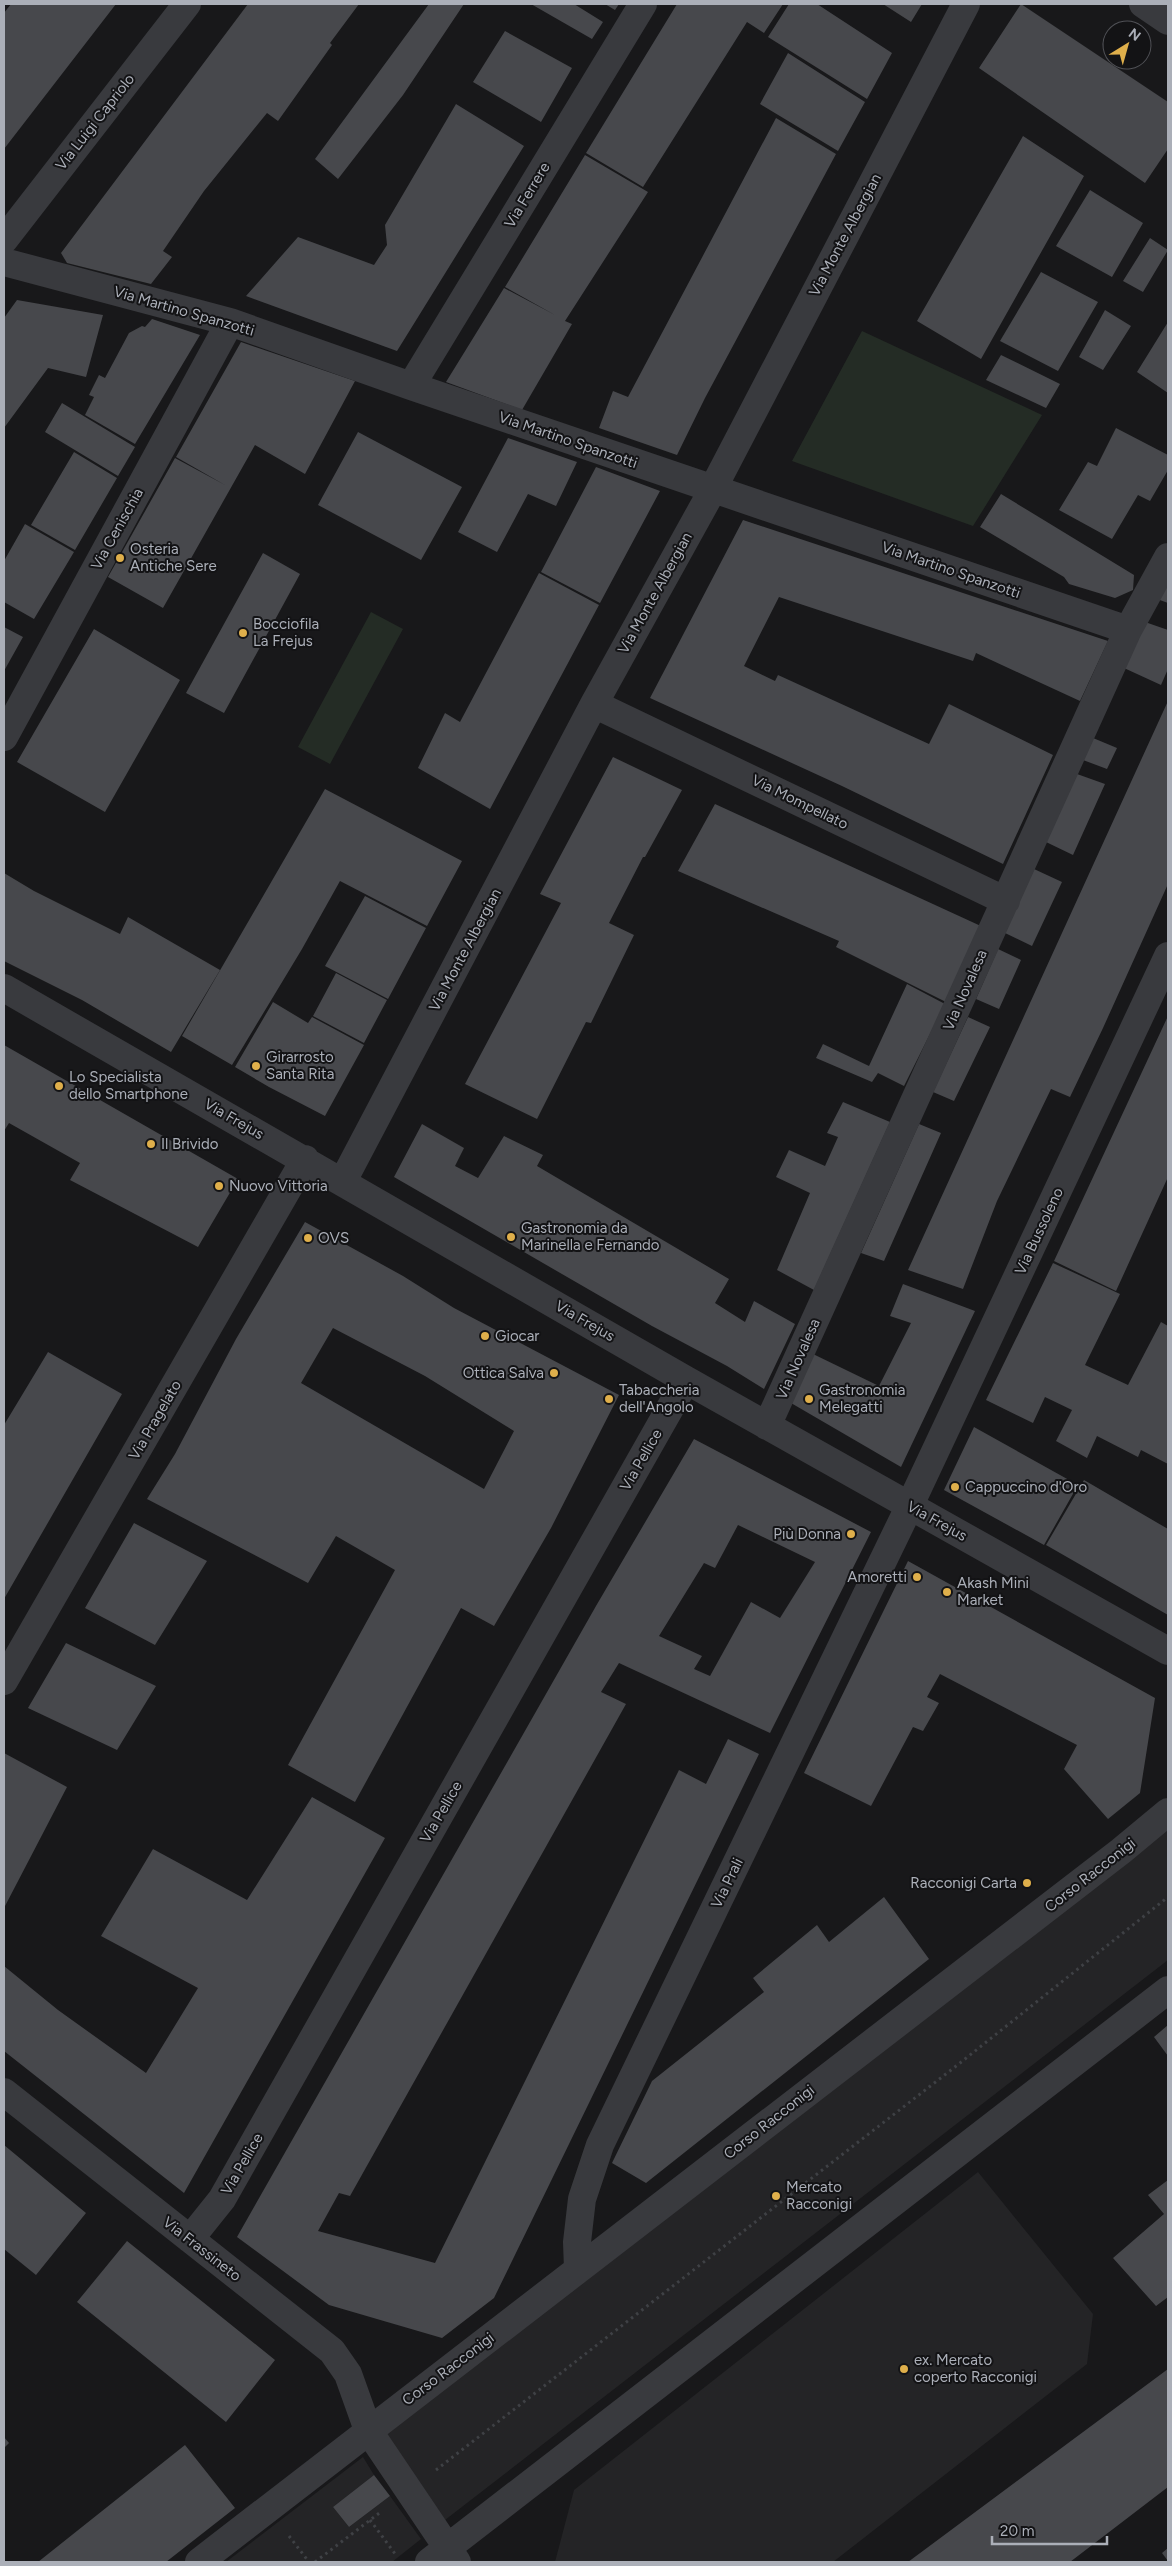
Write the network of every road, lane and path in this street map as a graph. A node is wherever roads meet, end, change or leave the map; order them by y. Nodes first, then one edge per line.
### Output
1 (187, 4) edge
2 (643, 4) edge
3 (966, 4) edge
4 (1143, 4) edge
5 (1168, 21) edge
6 (4, 240) edge
7 (4, 262) edge
8 (230, 322) junction
9 (411, 386) junction
10 (712, 489) junction
11 (1168, 557) edge
12 (1128, 630) junction
13 (594, 704) junction
14 (4, 737) edge
15 (1006, 901) junction
16 (1168, 956) edge
17 (4, 988) edge
18 (306, 1159) junction
19 (343, 1181) junction
20 (686, 1380) junction
21 (767, 1426) junction
22 (910, 1505) junction
23 (1168, 1650) edge
24 (4, 1680) edge
25 (1168, 1812) edge
26 (1168, 1898) edge
27 (1168, 1990) edge
28 (4, 2092) edge
29 (190, 2239) junction
30 (578, 2269) junction
31 (368, 2430) junction
32 (435, 2470) dead end
33 (388, 2506) dead end
34 (370, 2520) junction
35 (284, 2528) dead end
36 (445, 2557) edge
37 (398, 2558) dead end
38 (200, 2562) edge
39 (309, 2562) edge
40 (315, 2562) edge

1 - 6 street, Via Luigi Capriolo
2 - 9 street, Via Ferrere
3 - 10 street, Via Monte Albergian
4 - 5 street
7 - 8 street, Via Martino Spanzotti
8 - 9 street, Via Martino Spanzotti
8 - 14 street, Via Cenischia
9 - 10 street, Via Martino Spanzotti
10 - 12 street, Via Martino Spanzotti
10 - 13 street, Via Monte Albergian
11 - 12 street, Via Novalesa
12 - 15 street, Via Novalesa
13 - 15 street, Via Mompellato
13 - 19 street, Via Monte Albergian
15 - 21 street, Via Novalesa
16 - 22 street, Via Bussoleno
17 - 18 street, Via Frejus
18 - 19 street, Via Frejus
18 - 24 street, Via Pragelato
19 - 20 street, Via Frejus
20 - 21 street, Via Frejus
20 - 29 street, Via Pellice
21 - 22 street, Via Frejus
22 - 23 street, Via Frejus
22 - 30 street, Via Prali
25 - 30 street, Corso Racconigi
26 - 32 path
27 - 36 street
28 - 29 street, Via Frassineto
29 - 31 street, Via Frassineto
30 - 31 street, Corso Racconigi
31 - 36 street
31 - 38 street, Corso Racconigi
33 - 34 path
34 - 37 path
34 - 40 path
35 - 39 path

